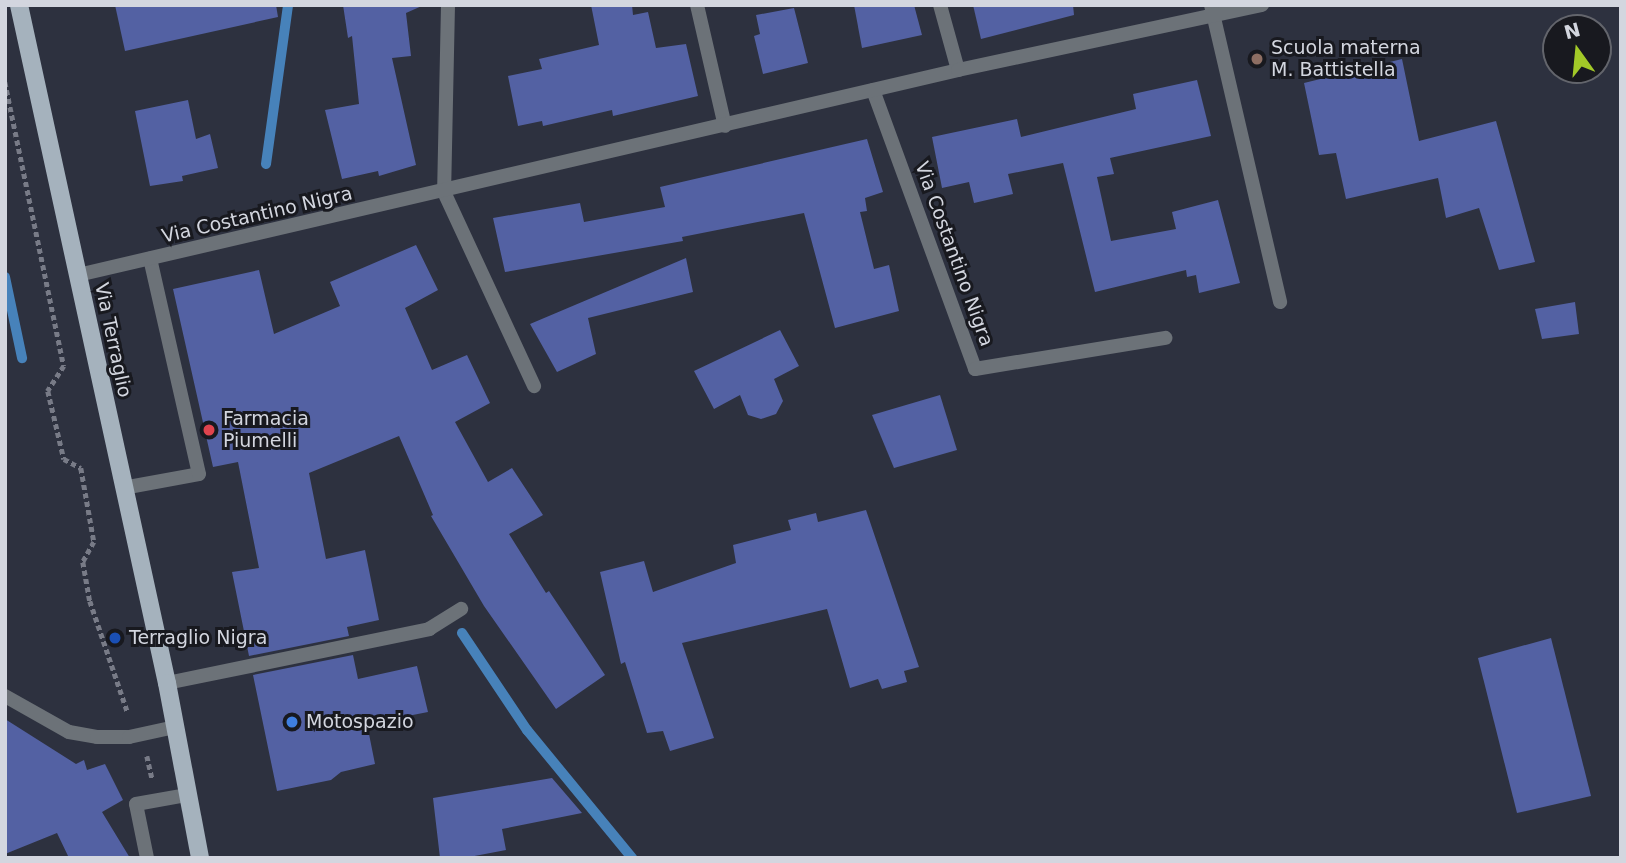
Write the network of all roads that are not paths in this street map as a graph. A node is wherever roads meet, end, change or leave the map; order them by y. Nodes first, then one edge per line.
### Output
1 (19, 5) edge
2 (448, 5) edge
3 (698, 5) edge
4 (940, 5) edge
5 (1262, 5) edge
6 (1212, 11) edge
7 (958, 70) junction
8 (873, 90) junction
9 (725, 126) junction
10 (443, 192) junction
11 (150, 258) junction
12 (78, 275) junction
13 (1280, 302) dead end
14 (1165, 338) dead end
15 (534, 386) dead end
16 (123, 488) junction
17 (461, 609) dead end
18 (167, 683) junction
19 (5, 696) edge
20 (175, 727) junction
21 (187, 795) junction
22 (147, 858) edge
23 (200, 858) edge

1 - 12 main road, Via Terraglio
2 - 10 street
3 - 9 street
4 - 7 street
5 - 6 street, Via Costantino Nigra
6 - 7 street, Via Costantino Nigra
6 - 13 street
7 - 8 street, Via Costantino Nigra
8 - 9 street, Via Costantino Nigra
8 - 14 street, Via Costantino Nigra
9 - 10 street, Via Costantino Nigra
10 - 11 street, Via Costantino Nigra
10 - 15 street
11 - 12 street, Via Costantino Nigra
11 - 16 street
12 - 16 main road, Via Terraglio
16 - 18 main road, Via Terraglio
17 - 18 street
18 - 20 main road, Via Terraglio
19 - 20 street
20 - 21 main road, Via Terraglio
21 - 22 street
21 - 23 main road, Via Terraglio

